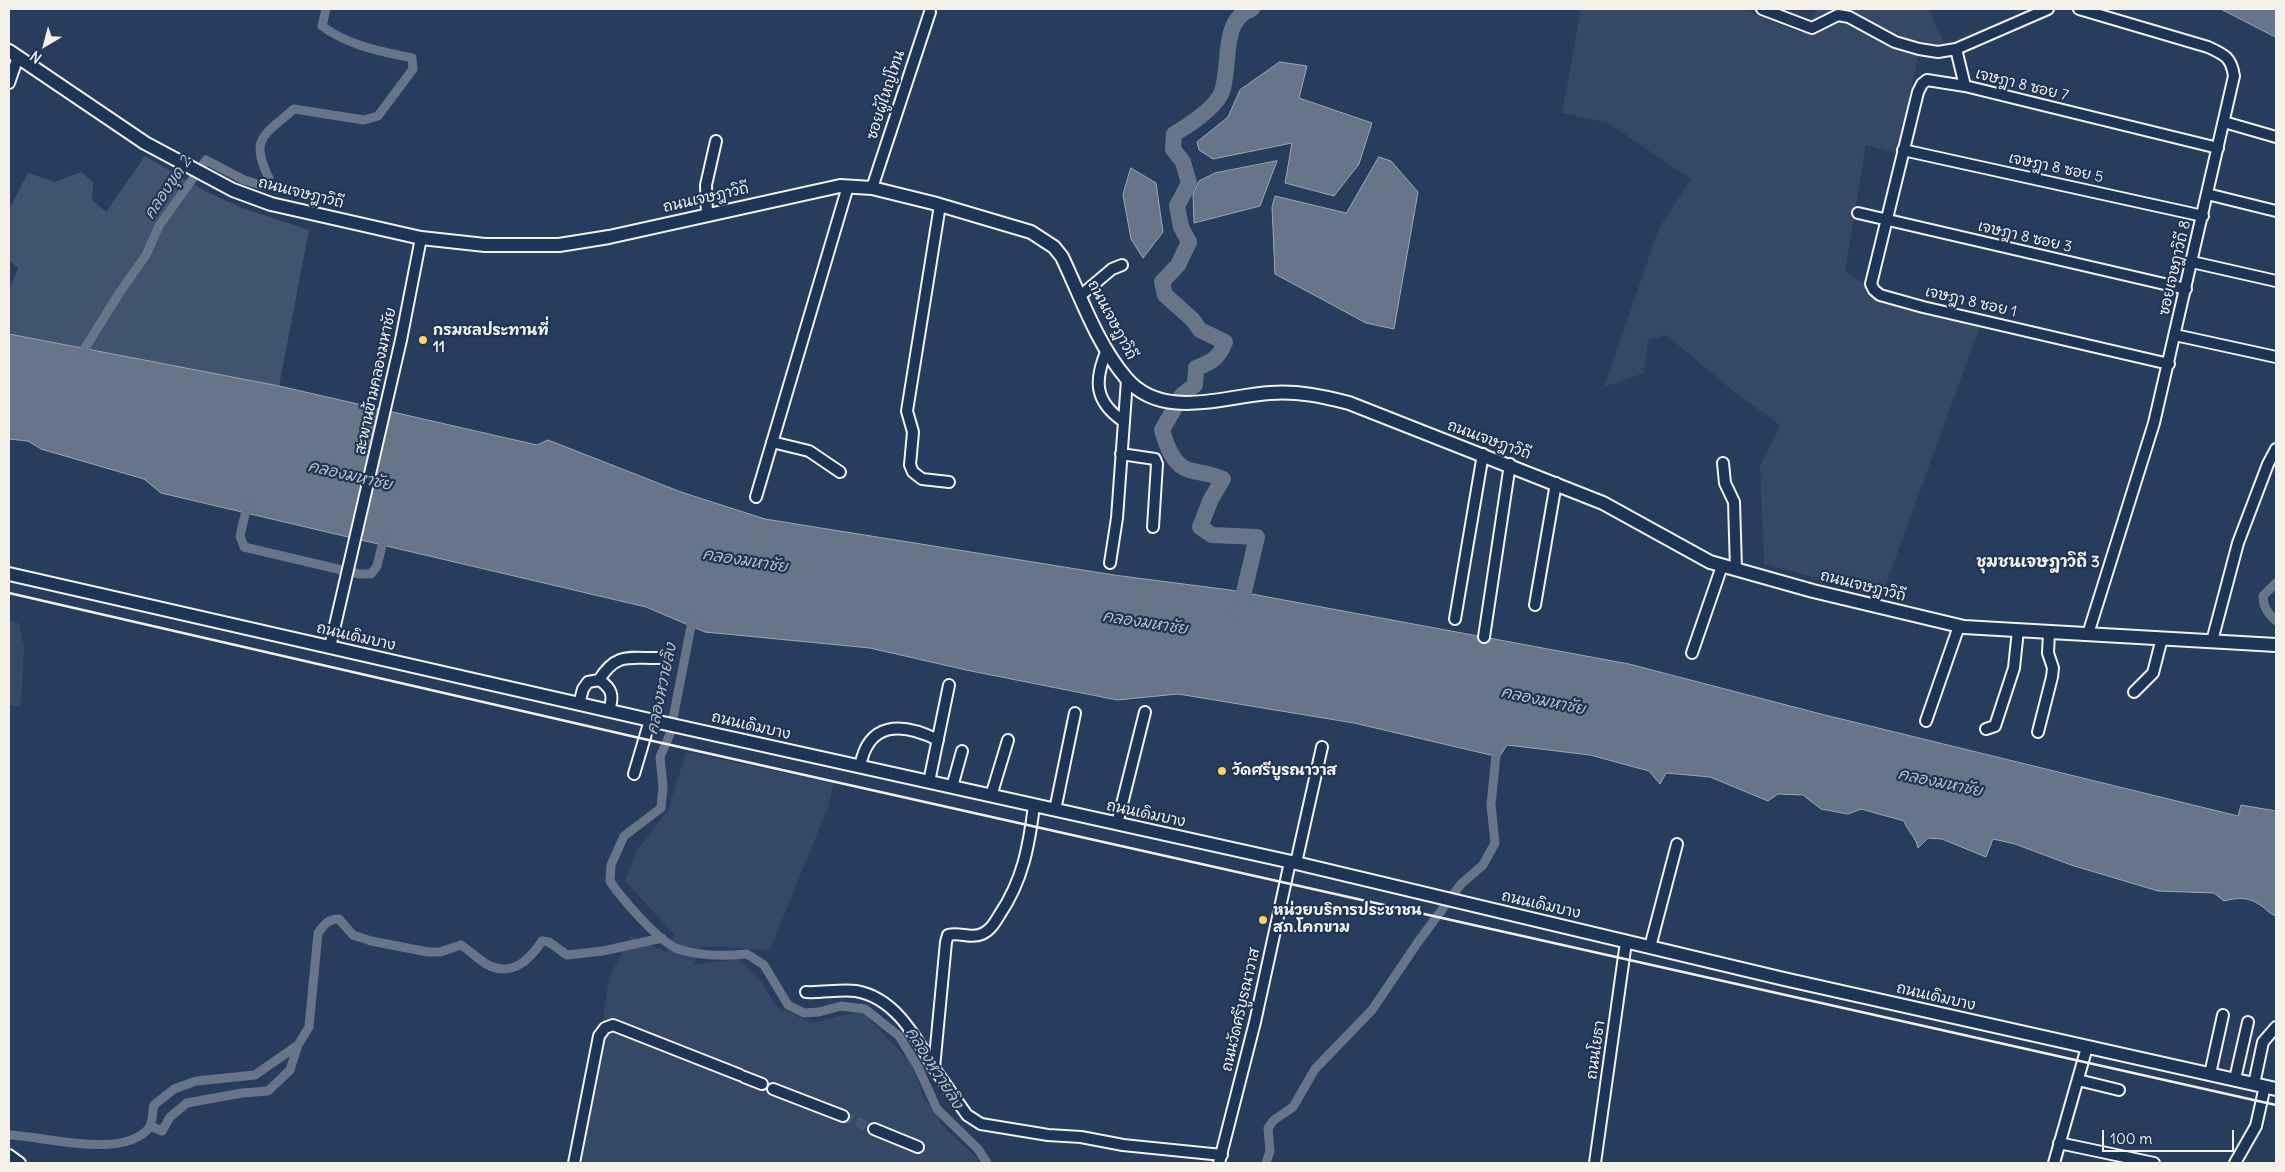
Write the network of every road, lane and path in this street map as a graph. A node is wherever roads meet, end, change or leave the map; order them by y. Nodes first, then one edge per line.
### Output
1 (1762, 9) edge
2 (2048, 9) edge
3 (2079, 9) edge
4 (930, 12) dead end
5 (1956, 49) junction
6 (13, 54) edge
7 (9, 82) edge
8 (1965, 86) junction
9 (2224, 122) junction
10 (2275, 135) edge
11 (716, 142) dead end
12 (2218, 148) junction
13 (1903, 150) junction
14 (1895, 185) joint
15 (848, 186) junction
16 (872, 188) junction
17 (2208, 194) junction
18 (940, 205) junction
19 (2276, 211) edge
20 (1858, 213) dead end
21 (707, 215) junction
22 (2203, 216) junction
23 (1888, 220) junction
24 (421, 238) junction
25 (2192, 262) junction
26 (1122, 265) dead end
27 (2276, 281) edge
28 (2186, 289) junction
29 (1080, 296) junction
30 (2175, 335) junction
31 (1107, 350) junction
32 (2276, 357) edge
33 (2169, 364) junction
34 (1127, 380) junction
35 (1123, 421) junction
36 (772, 442) junction
37 (2276, 449) edge
38 (1121, 454) junction
39 (1482, 454) junction
40 (1510, 464) junction
41 (1723, 464) dead end
42 (840, 472) dead end
43 (949, 482) dead end
44 (1556, 483) junction
45 (756, 497) dead end
46 (1153, 527) dead end
47 (1110, 563) dead end
48 (1722, 566) junction
49 (1736, 570) junction
50 (9, 574) edge
51 (1534, 605) dead end
52 (1455, 619) dead end
53 (1959, 626) junction
54 (2018, 630) junction
55 (2049, 632) junction
56 (2088, 634) junction
57 (1484, 637) dead end
58 (2162, 638) junction
59 (2212, 641) junction
60 (2276, 645) edge
61 (330, 647) junction
62 (1692, 653) dead end
63 (662, 658) dead end
64 (599, 680) junction
65 (949, 685) dead end
66 (2134, 692) dead end
67 (579, 704) junction
68 (608, 710) junction
69 (1145, 712) dead end
70 (1075, 713) dead end
71 (1926, 720) dead end
72 (656, 722) junction
73 (1986, 729) dead end
74 (2038, 732) dead end
75 (938, 740) junction
76 (1008, 740) dead end
77 (1322, 747) dead end
78 (962, 751) dead end
79 (860, 767) junction
80 (634, 774) dead end
81 (929, 782) junction
82 (952, 787) junction
83 (991, 796) junction
84 (1034, 806) junction
85 (1055, 810) junction
86 (1117, 824) junction
87 (1677, 844) dead end
88 (1293, 863) junction
89 (1626, 942) junction
90 (1650, 947) junction
91 (806, 992) dead end
92 (2223, 1015) dead end
93 (2248, 1022) dead end
94 (2276, 1027) edge
95 (2087, 1047) junction
96 (934, 1068) junction
97 (2210, 1074) junction
98 (2235, 1079) junction
99 (2078, 1080) junction
100 (762, 1084) dead end
101 (2265, 1086) edge
102 (773, 1088) dead end
103 (2119, 1090) dead end
104 (844, 1116) tunnel mouth
105 (874, 1129) tunnel mouth
106 (2060, 1143) junction
107 (918, 1148) dead end
108 (9, 1155) edge
109 (1220, 1159) edge
110 (20, 1163) edge
111 (574, 1163) edge
112 (1595, 1163) edge
113 (2054, 1163) edge
114 (2154, 1163) edge
115 (2235, 1163) edge

1 - 5 street
2 - 5 street
3 - 9 street, ซอยเจษฎาวิถี 8
4 - 16 street, ซอยผู้ใหญ่โทน
5 - 8 street
6 - 7 street
6 - 24 street, ถนนเจษฎาวิถี
8 - 12 street, เจษฎา 8 ซอย 7
8 - 13 street, เจษฎา 8 ซอย 7
9 - 10 street
9 - 12 street, ซอยเจษฎาวิถี 8
11 - 21 street
12 - 17 street, ซอยเจษฎาวิถี 8
13 - 14 street, เจษฎา 8 ซอย 7
13 - 22 street, เจษฎา 8 ซอย 5
14 - 23 street, เจษฎา 8 ซอย 1
15 - 16 street, ถนนเจษฎาวิถี
15 - 21 street, ถนนเจษฎาวิถี
15 - 36 street
16 - 18 street, ถนนเจษฎาวิถี
17 - 19 street
17 - 22 street, ซอยเจษฎาวิถี 8
18 - 29 street, ถนนเจษฎาวิถี
18 - 43 street
20 - 23 street, เจษฎา 8 ซอย 3
21 - 24 street, ถนนเจษฎาวิถี
22 - 25 street, ซอยเจษฎาวิถี 8
23 - 28 street, เจษฎา 8 ซอย 3
23 - 33 street, เจษฎา 8 ซอย 1
24 - 61 street, สะพานข้ามคลองมหาชัย
25 - 27 street
25 - 28 street, ซอยเจษฎาวิถี 8
26 - 29 street
28 - 30 street, ซอยเจษฎาวิถี 8
29 - 31 street, ถนนเจษฎาวิถี
30 - 32 street
30 - 33 street, ซอยเจษฎาวิถี 8
31 - 34 street, ถนนเจษฎาวิถี
31 - 35 street
33 - 56 street, ซอยเจษฎาวิถี 8
34 - 35 street
34 - 39 street, ถนนเจษฎาวิถี
35 - 38 street
36 - 42 street
36 - 45 street
37 - 59 street
38 - 46 street
38 - 47 street
39 - 40 street, ถนนเจษฎาวิถี
39 - 52 street
40 - 44 street, ถนนเจษฎาวิถี
40 - 57 street
41 - 49 street
44 - 48 street, ถนนเจษฎาวิถี
44 - 51 street
48 - 49 street, ถนนเจษฎาวิถี
48 - 62 street
49 - 53 street, ถนนเจษฎาวิถี
50 - 61 street, ถนนเดิมบาง
53 - 54 street, ถนนเจษฎาวิถี
53 - 71 street
54 - 55 street, ถนนเจษฎาวิถี
54 - 73 street
55 - 56 street, ถนนเจษฎาวิถี
55 - 74 street
56 - 58 street, ถนนเจษฎาวิถี
58 - 59 street, ถนนเจษฎาวิถี
58 - 66 street
59 - 60 street, ถนนเจษฎาวิถี
61 - 67 street, ถนนเดิมบาง
63 - 64 street
64 - 67 street
64 - 68 street
65 - 75 street
67 - 68 street, ถนนเดิมบาง
68 - 72 street, ถนนเดิมบาง
69 - 86 street
70 - 85 street
72 - 79 street, ถนนเดิมบาง
72 - 80 street
75 - 79 street
75 - 81 street
76 - 83 street
77 - 88 street, ถนนวัดศรีบูรณาวาส
78 - 82 street
79 - 81 street, ถนนเดิมบาง
81 - 82 street, ถนนเดิมบาง
82 - 83 street, ถนนเดิมบาง
83 - 84 street, ถนนเดิมบาง
84 - 85 street, ถนนเดิมบาง
84 - 96 street
85 - 86 street, ถนนเดิมบาง
86 - 88 street, ถนนเดิมบาง
87 - 90 street
88 - 89 street, ถนนเดิมบาง
88 - 109 street, ถนนวัดศรีบูรณาวาส
89 - 90 street, ถนนเดิมบาง
89 - 112 street, ถนนโยธา
90 - 95 street, ถนนเดิมบาง
91 - 96 street
92 - 97 street
93 - 98 street
94 - 101 street
95 - 97 street, ถนนเดิมบาง
95 - 99 street
96 - 109 street
97 - 98 street, ถนนเดิมบาง
98 - 101 street, ถนนเดิมบาง
99 - 103 street
99 - 106 street
100 - 111 street
101 - 115 street
102 - 104 street
105 - 107 street
106 - 113 street
106 - 114 street
108 - 110 street

